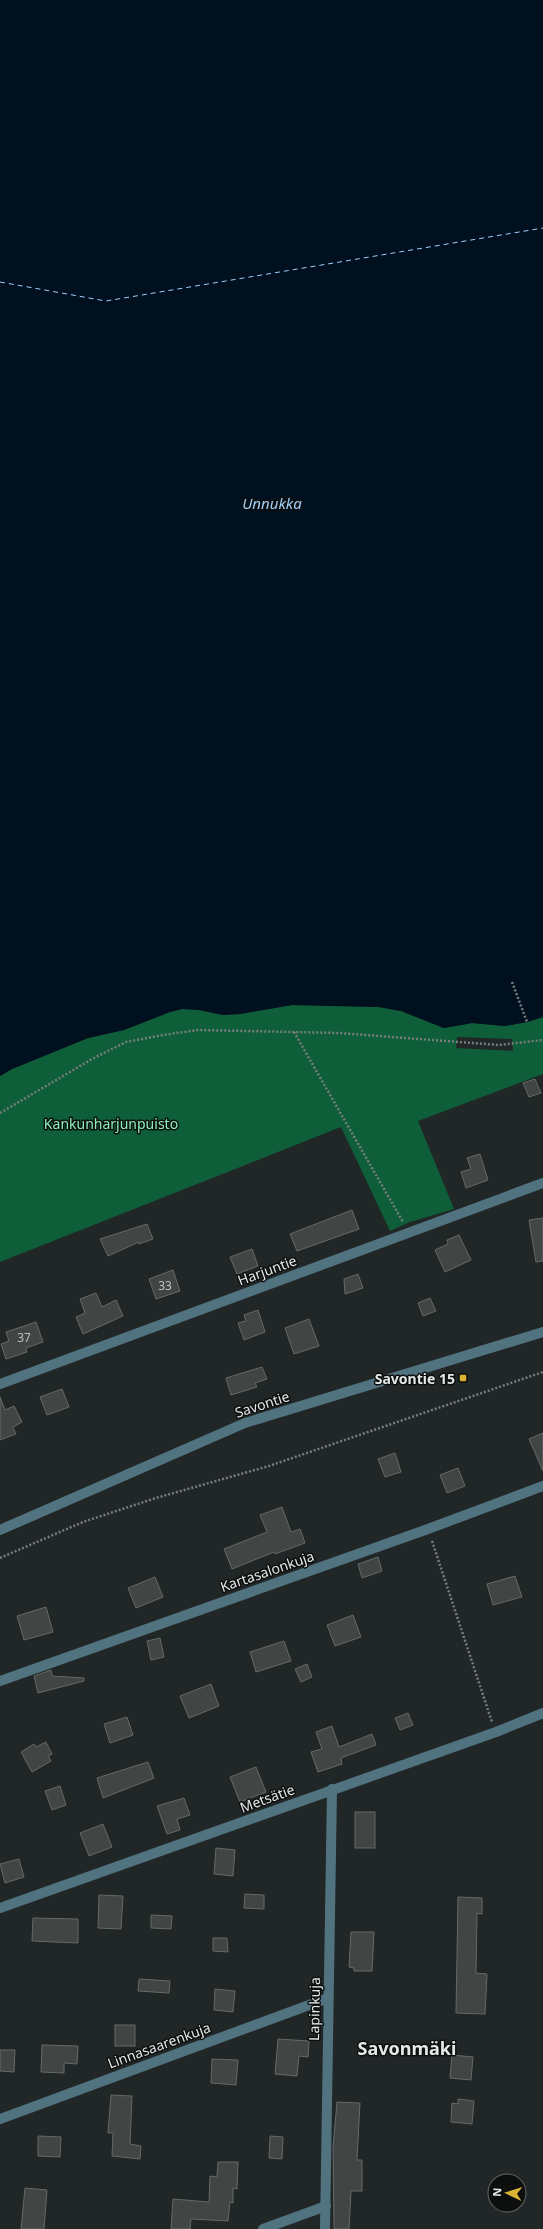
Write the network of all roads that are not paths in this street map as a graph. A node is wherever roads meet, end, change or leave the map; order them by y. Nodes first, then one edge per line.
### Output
1 (543, 1183) edge
2 (543, 1332) edge
3 (0, 1384) edge
4 (543, 1486) edge
5 (0, 1530) edge
6 (0, 1681) edge
7 (543, 1712) edge
8 (332, 1789) junction
9 (0, 1908) edge
10 (328, 1998) junction
11 (0, 2119) edge
12 (326, 2206) junction
13 (263, 2229) edge
14 (325, 2229) edge

1 - 3 street, Harjuntie
2 - 5 street, Savontie
4 - 6 street, Kartasalonkuja
7 - 8 street, Metsätie
8 - 9 street, Metsätie
8 - 10 street, Lapinkuja
10 - 11 street, Linnasaarenkuja
10 - 12 street, Lapinkuja
12 - 13 street
12 - 14 street, Lapinkuja

